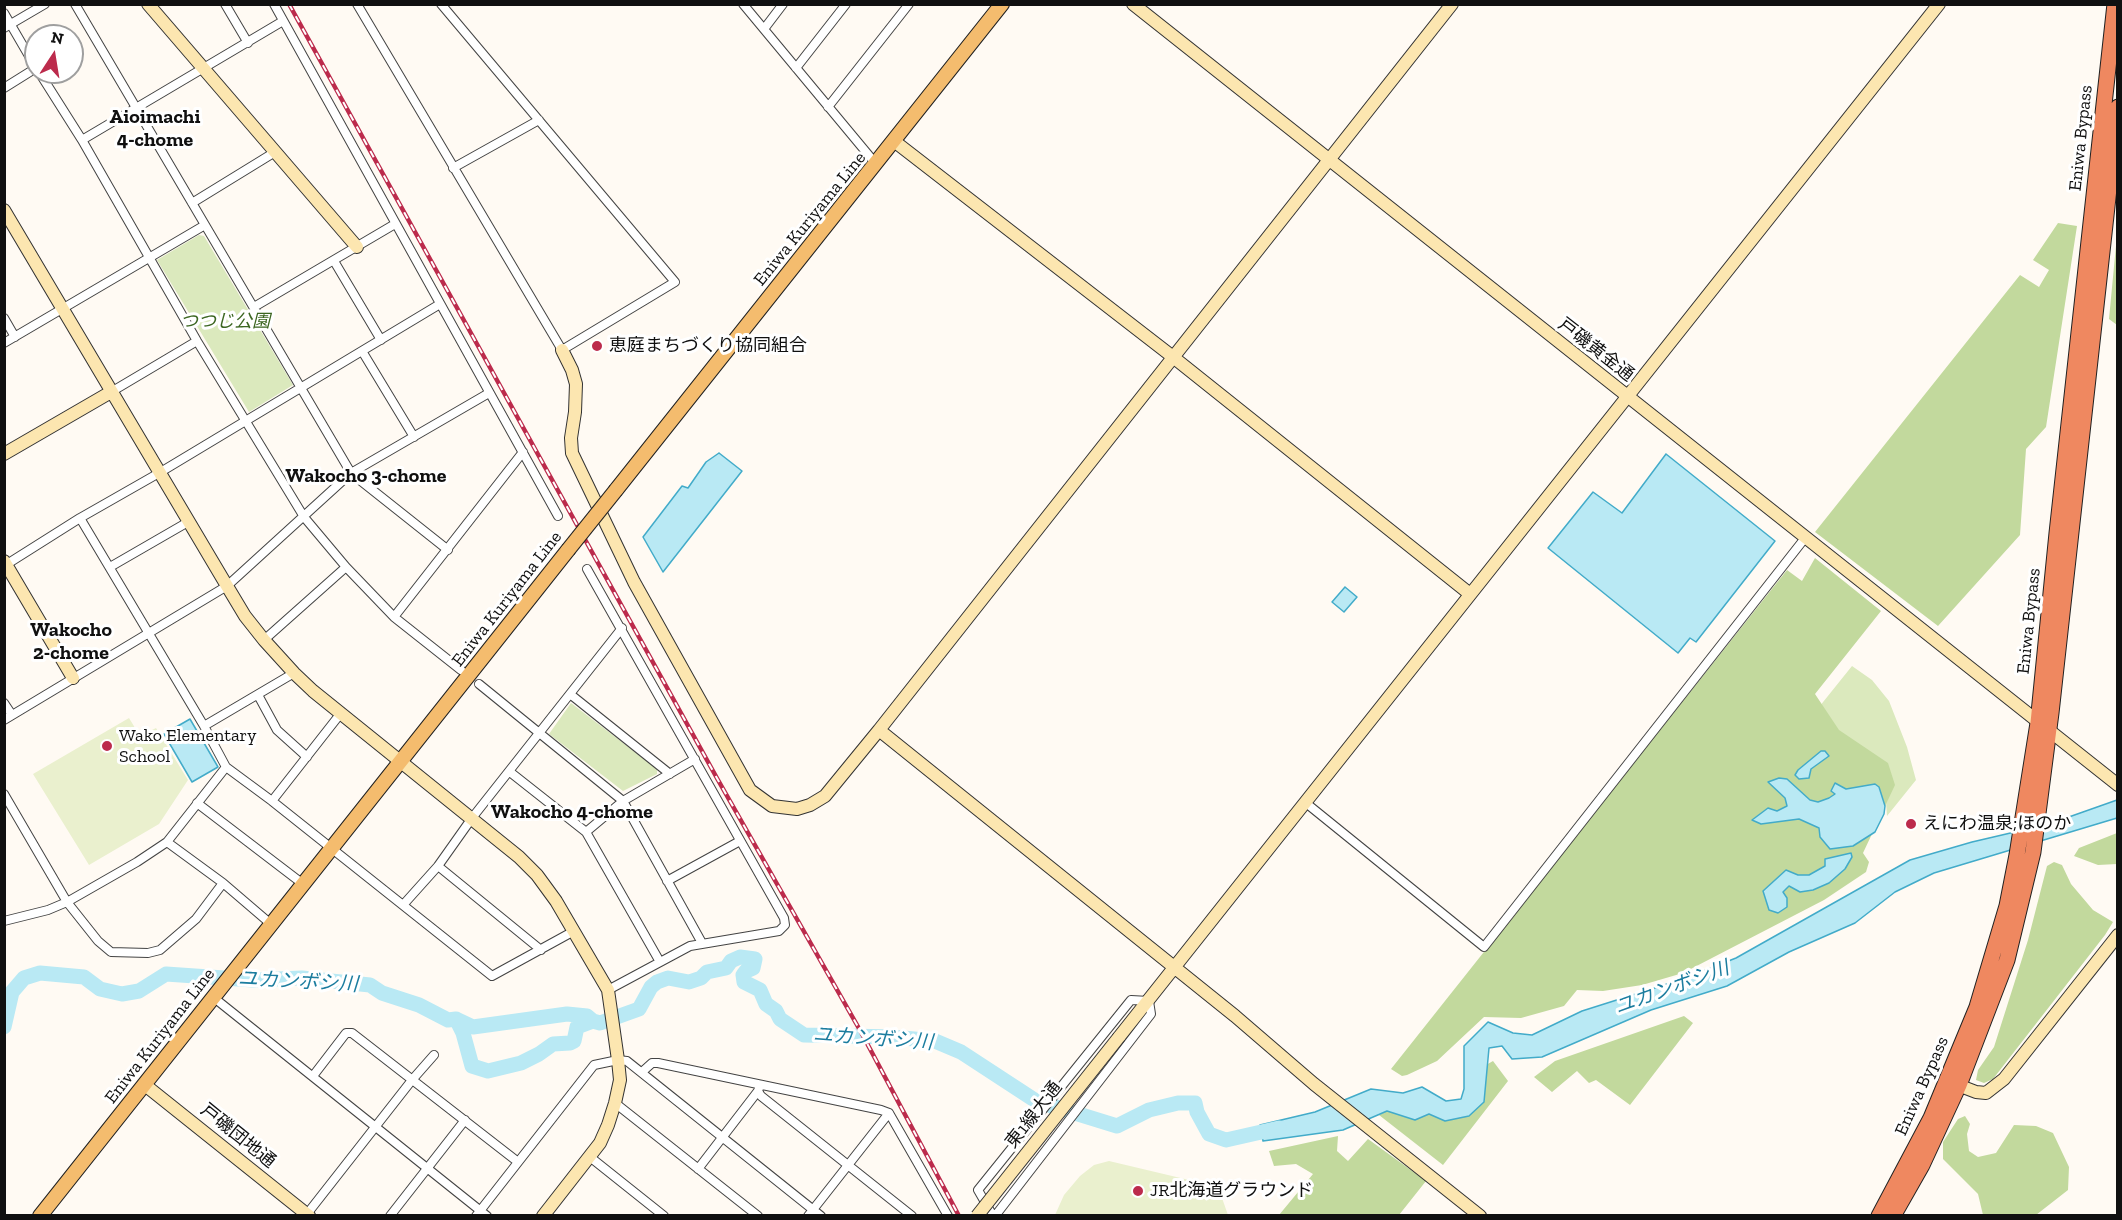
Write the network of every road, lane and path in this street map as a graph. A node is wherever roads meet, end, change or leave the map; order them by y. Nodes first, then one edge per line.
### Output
1 (45, 4) edge
2 (75, 4) edge
3 (148, 4) edge
4 (225, 4) edge
5 (274, 4) edge
6 (357, 4) edge
7 (441, 4) edge
8 (743, 4) edge
9 (783, 4) edge
10 (846, 4) edge
11 (909, 4) edge
12 (1002, 4) edge
13 (1133, 4) edge
14 (1452, 4) edge
15 (1939, 4) edge
16 (2115, 4) edge
17 (4, 13) edge
18 (283, 21) junction
19 (8, 26) edge
20 (764, 29) junction
21 (248, 43) junction
22 (24, 50) edge
23 (203, 68) junction
24 (796, 68) junction
25 (24, 76) edge
26 (47, 84) edge
27 (4, 88) edge
28 (828, 107) junction
29 (2118, 107) edge
30 (135, 108) junction
31 (539, 120) junction
32 (82, 140) junction
33 (894, 141) junction
34 (276, 152) junction
35 (1330, 160) junction
36 (876, 164) junction
37 (453, 168) junction
38 (192, 203) junction
39 (4, 210) edge
40 (395, 224) junction
41 (205, 225) junction
42 (357, 247) junction
43 (149, 256) junction
44 (334, 261) junction
45 (440, 304) junction
46 (254, 307) junction
47 (62, 308) junction
48 (4, 318) edge
49 (15, 337) junction
50 (381, 340) junction
51 (197, 341) junction
52 (4, 343) edge
53 (562, 350) junction
54 (362, 351) junction
55 (1173, 357) junction
56 (301, 388) junction
57 (111, 392) junction
58 (489, 393) junction
59 (1627, 397) junction
60 (247, 420) junction
61 (414, 437) junction
62 (523, 452) junction
63 (4, 454) edge
64 (159, 473) junction
65 (351, 474) junction
66 (558, 516) dead end
67 (304, 517) junction
68 (80, 518) junction
69 (188, 522) junction
70 (1805, 538) junction
71 (447, 550) junction
72 (5, 564) edge
73 (110, 567) junction
74 (346, 567) junction
75 (587, 568) dead end
76 (227, 586) junction
77 (1470, 594) junction
78 (394, 617) junction
79 (622, 628) junction
80 (149, 632) junction
81 (264, 640) junction
82 (461, 670) dead end
83 (294, 673) junction
84 (73, 678) junction
85 (478, 684) dead end
86 (570, 694) junction
87 (258, 695) junction
88 (4, 703) edge
89 (341, 713) junction
90 (8, 718) edge
91 (204, 726) junction
92 (2044, 727) junction
93 (879, 730) junction
94 (540, 734) junction
95 (307, 757) junction
96 (694, 759) junction
97 (402, 761) junction
98 (226, 767) junction
99 (510, 772) junction
100 (670, 774) junction
101 (2118, 785) edge
102 (4, 794) edge
103 (272, 801) junction
104 (623, 801) junction
105 (197, 803) junction
106 (1306, 803) junction
107 (472, 818) junction
108 (2030, 825) junction
109 (586, 832) junction
110 (740, 841) junction
111 (167, 842) junction
112 (331, 848) junction
113 (438, 866) junction
114 (668, 881) junction
115 (223, 884) junction
116 (303, 884) junction
117 (67, 902) junction
118 (403, 905) junction
119 (4, 921) edge
120 (272, 925) junction
121 (574, 930) junction
122 (2118, 935) edge
123 (702, 943) junction
124 (541, 950) junction
125 (660, 962) junction
126 (1174, 968) junction
127 (608, 990) junction
128 (215, 995) junction
129 (1149, 1001) junction
130 (434, 1055) dead end
131 (618, 1060) junction
132 (642, 1072) junction
133 (314, 1076) junction
134 (412, 1080) junction
135 (1953, 1083) junction
136 (145, 1085) junction
137 (759, 1088) junction
138 (615, 1103) junction
139 (889, 1113) junction
140 (465, 1120) junction
141 (375, 1127) junction
142 (723, 1137) junction
143 (590, 1156) junction
144 (518, 1162) junction
145 (849, 1166) junction
146 (428, 1168) junction
147 (698, 1169) junction
148 (810, 1212) edge
149 (481, 1214) edge
150 (40, 1215) edge
151 (308, 1215) edge
152 (390, 1215) edge
153 (543, 1215) edge
154 (664, 1215) edge
155 (758, 1215) edge
156 (821, 1215) edge
157 (912, 1215) edge
158 (948, 1215) edge
159 (977, 1215) edge
160 (994, 1215) edge
161 (1480, 1215) edge
162 (1879, 1215) edge
163 (1893, 1215) edge

1 - 19 street
2 - 30 street
3 - 23 street
4 - 21 street
5 - 18 street
6 - 37 street
7 - 31 street
8 - 20 street
9 - 20 street
10 - 24 street
11 - 28 street
12 - 33 main road, Eniwa Kuriyama Line
13 - 35 street, 戸磯黄金通
14 - 35 street
15 - 59 street, 東1線大通
16 - 92 highway, Eniwa Bypass
17 - 19 street
18 - 21 street
18 - 40 street
19 - 22 street
20 - 24 street
21 - 23 street
23 - 30 street
23 - 34 street
24 - 28 street
25 - 27 street
26 - 32 street
28 - 36 street
29 - 92 highway, Eniwa Bypass
30 - 32 street
30 - 38 street
31 - 37 street
31 - 53 street
32 - 43 street
33 - 36 main road, Eniwa Kuriyama Line
33 - 55 street
34 - 38 street
34 - 42 street
35 - 55 street
35 - 59 street, 戸磯黄金通
36 - 97 main road, Eniwa Kuriyama Line, bridge
37 - 53 street
38 - 41 street
39 - 47 street
40 - 42 street
40 - 45 street
41 - 43 street
41 - 46 street
42 - 44 street
43 - 47 street
43 - 51 street
44 - 46 street
44 - 50 street
45 - 50 street
45 - 58 street
46 - 56 street
47 - 49 street
47 - 57 street
48 - 49 street
49 - 52 street
50 - 54 street
51 - 57 street
51 - 60 street
53 - 93 street
54 - 56 street
54 - 61 street
55 - 77 street
55 - 93 street
56 - 60 street
56 - 65 street
57 - 63 street
57 - 64 street
58 - 61 street
58 - 62 street
59 - 70 street, 戸磯黄金通
59 - 77 street, 東1線大通
60 - 64 street
60 - 67 street
61 - 65 street
62 - 66 street
62 - 71 street
64 - 68 street
64 - 69 street
65 - 67 street
65 - 71 street
67 - 74 street
67 - 76 street
68 - 72 street
68 - 73 street
69 - 73 street
69 - 76 street
70 - 92 street, 戸磯黄金通
70 - 106 street
71 - 78 street
72 - 84 street
73 - 80 street
74 - 78 street
74 - 81 street
75 - 79 street
76 - 80 street
76 - 81 street
77 - 106 street, 東1線大通
78 - 82 street
79 - 86 street
79 - 96 street
80 - 84 street
80 - 91 street
81 - 83 street
83 - 87 street
83 - 89 street
84 - 90 street
85 - 94 street
86 - 94 street
86 - 100 street
87 - 91 street
87 - 95 street
88 - 90 street
89 - 95 street
89 - 97 street
91 - 98 street
92 - 101 street, 戸磯黄金通
92 - 108 highway, Eniwa Bypass
93 - 126 street
94 - 99 street
94 - 104 street
95 - 103 street
96 - 100 street
96 - 110 street
97 - 107 street
97 - 112 main road, Eniwa Kuriyama Line
98 - 103 street
98 - 105 street
99 - 107 street
99 - 109 street
100 - 104 street
102 - 117 street
103 - 112 street
104 - 109 street
104 - 114 street
105 - 111 street
105 - 116 street
106 - 126 street, 東1線大通
107 - 113 street
107 - 121 street
108 - 135 highway, Eniwa Bypass
108 - 135 highway, Eniwa Bypass
109 - 125 street
110 - 114 street
110 - 123 street
111 - 115 street
111 - 117 street
112 - 116 main road, Eniwa Kuriyama Line
112 - 118 street
113 - 118 street
113 - 124 street
114 - 123 street
115 - 117 street
115 - 120 street
116 - 120 main road, Eniwa Kuriyama Line
117 - 119 street
118 - 124 street
120 - 128 main road, Eniwa Kuriyama Line
121 - 124 street
121 - 127 street
122 - 135 street
123 - 125 street
125 - 127 street
126 - 129 street, 東1線大通
126 - 161 street
127 - 131 street
128 - 133 street
128 - 136 main road, Eniwa Kuriyama Line
129 - 159 street, 東1線大通, bridge
129 - 160 street
129 - 160 street
130 - 134 street
131 - 132 street
131 - 138 street
131 - 144 street
132 - 137 street
132 - 142 street
133 - 134 street
133 - 141 street
134 - 140 street
134 - 141 street
135 - 162 highway, Eniwa Bypass
135 - 163 highway, Eniwa Bypass
136 - 150 main road, Eniwa Kuriyama Line
136 - 151 street, 戸磯団地通
137 - 139 street
137 - 142 street
137 - 145 street
138 - 143 street
138 - 147 street
139 - 145 street
139 - 158 street
140 - 144 street
140 - 146 street
141 - 146 street
141 - 151 street
142 - 147 street
142 - 148 street
143 - 153 street
143 - 154 street
144 - 149 street
145 - 148 street
145 - 157 street
146 - 149 street
146 - 152 street
147 - 155 street
148 - 156 street

